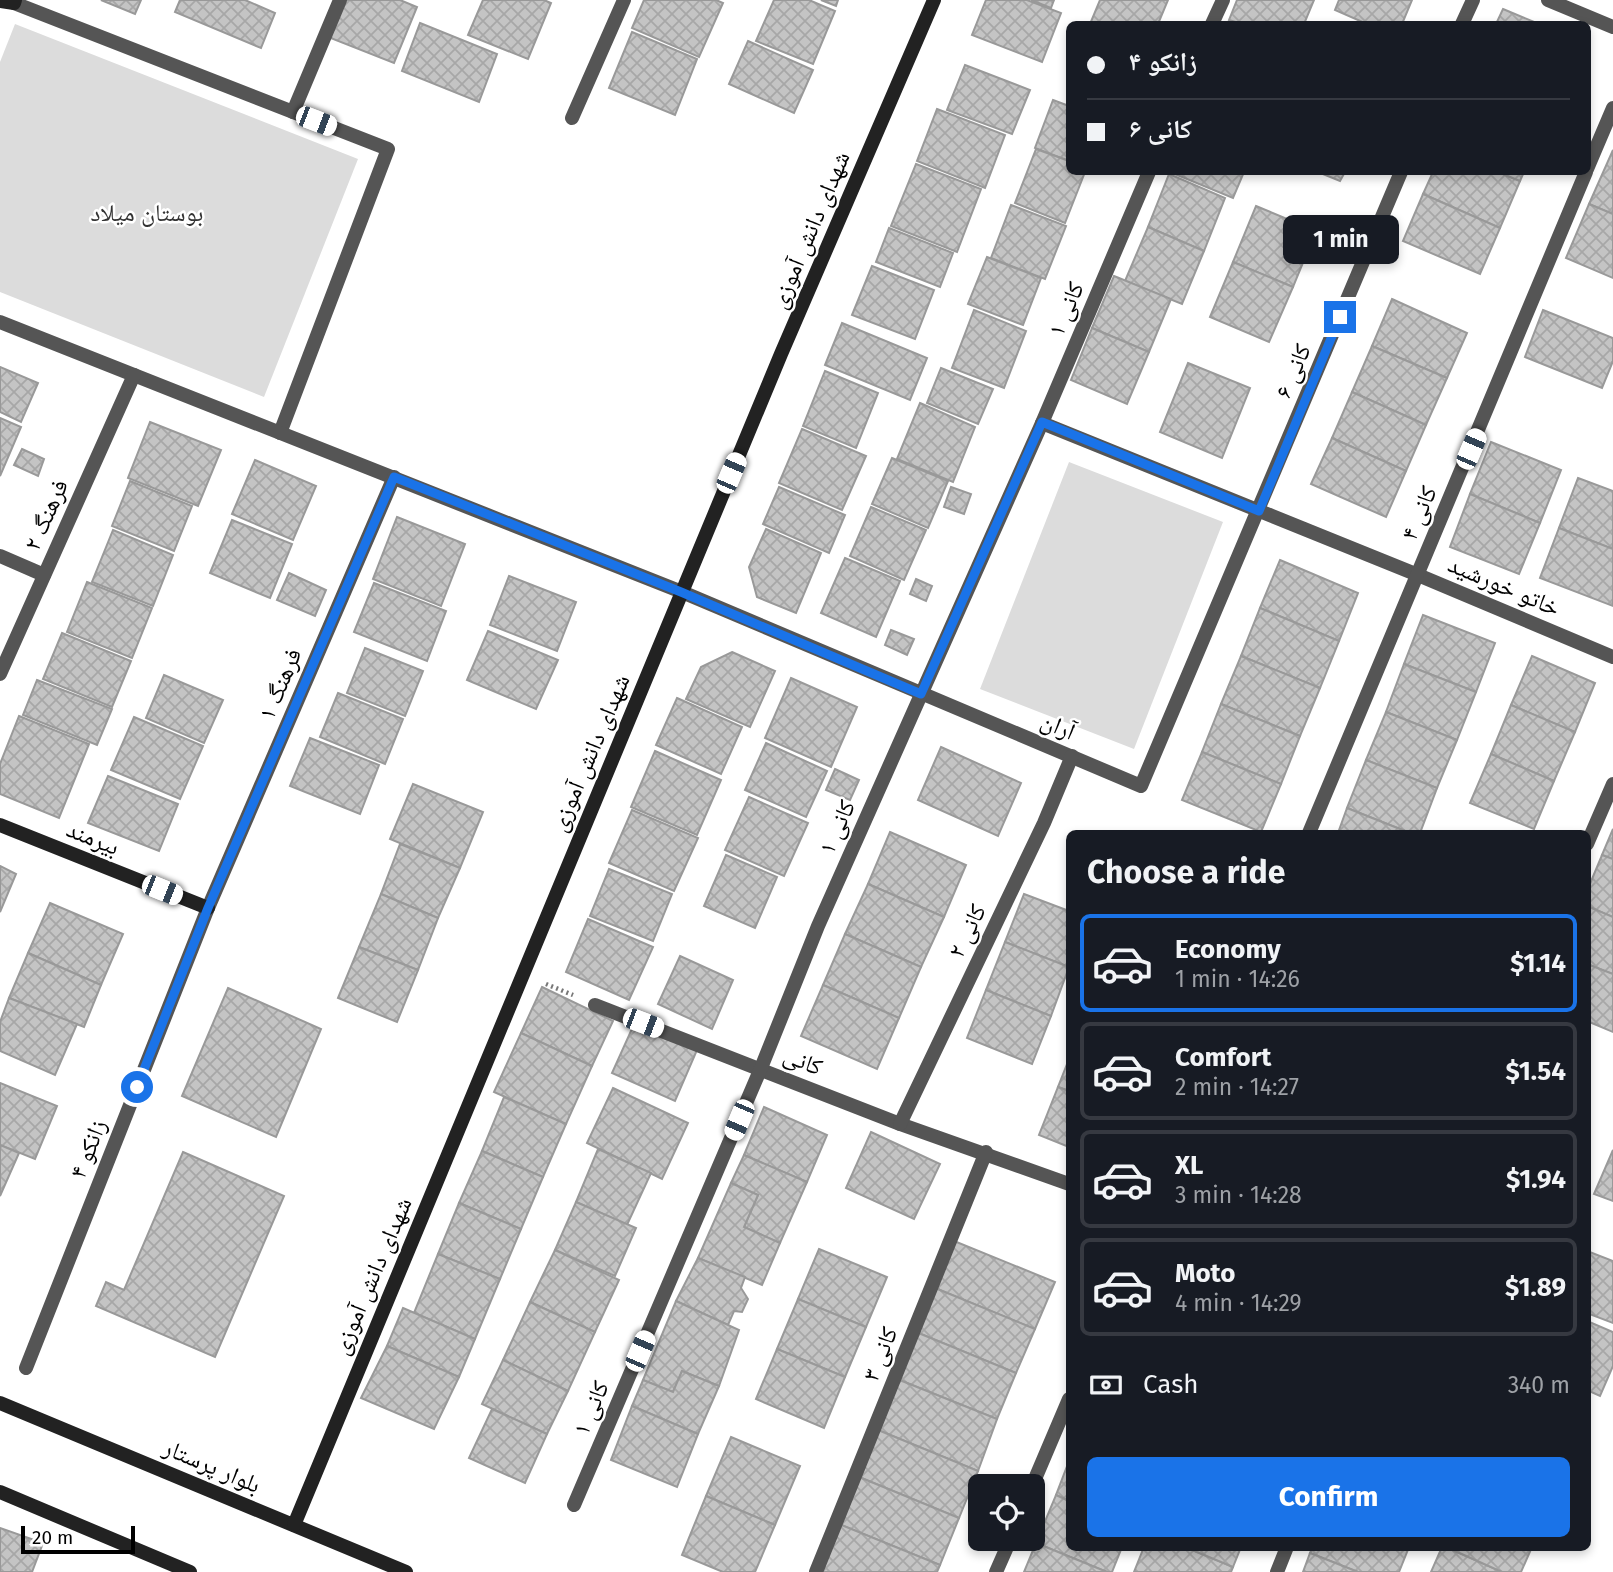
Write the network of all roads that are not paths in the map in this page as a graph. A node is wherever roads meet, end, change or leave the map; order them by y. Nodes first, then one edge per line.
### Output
1 (340, 0) edge
2 (624, 0) edge
3 (934, 0) edge
4 (1223, 0) edge
5 (1473, 0) edge
6 (1548, 0) edge
7 (10, 1) edge
8 (1213, 21) edge
9 (1463, 21) edge
10 (1613, 27) edge
11 (293, 112) junction
12 (1611, 116) edge
13 (572, 118) dead end
14 (1591, 161) edge
15 (1148, 175) edge
16 (1400, 175) edge
17 (1585, 175) edge
18 (0, 322) edge
19 (134, 375) junction
20 (1042, 422) junction
21 (280, 433) junction
22 (394, 477) junction
23 (1259, 511) junction
24 (0, 556) edge
25 (44, 575) junction
26 (1418, 575) junction
27 (681, 592) junction
28 (1613, 657) edge
29 (0, 674) edge
30 (921, 694) junction
31 (1072, 756) junction
32 (1613, 784) edge
33 (0, 825) edge
34 (1310, 830) edge
35 (1591, 835) edge
36 (208, 908) junction
37 (595, 1005) road end
38 (761, 1069) junction
39 (900, 1124) junction
40 (986, 1153) junction
41 (1066, 1183) edge
42 (26, 1368) dead end
43 (0, 1403) edge
44 (1066, 1406) edge
45 (1037, 1474) edge
46 (0, 1492) edge
47 (574, 1505) dead end
48 (294, 1525) junction
49 (1005, 1551) edge
50 (1285, 1551) edge
51 (190, 1572) edge
52 (406, 1572) edge
53 (816, 1572) edge
54 (996, 1572) edge
55 (1277, 1572) edge

1 - 11 street
2 - 13 street
3 - 27 street, شهدای دانش آموزی
4 - 8 street
5 - 9 street
6 - 10 street
7 - 11 street
11 - 21 street
12 - 14 street, کانی ۴
15 - 20 street, کانی ۱
16 - 23 street, کانی ۶
17 - 26 street, کانی ۴
18 - 19 street, آران
19 - 21 street, آران
19 - 25 street, فرهنگ ۲
20 - 23 street, خاتو خورشید
20 - 30 street, کانی ۱
21 - 22 street, آران
22 - 27 street, آران
22 - 36 street, فرهنگ ۱
23 - 26 street, خاتو خورشید
23 - 31 street, آران
24 - 25 street
25 - 29 street, فرهنگ ۲
26 - 28 street, خاتو خورشید
26 - 34 street, کانی ۴
27 - 30 street, آران
27 - 48 street, شهدای دانش آموزی
30 - 31 street, آران
30 - 38 street, کانی ۱
31 - 39 street, کانی ۲
32 - 35 street
33 - 36 street, بیرمند
36 - 42 street, زانکو ۴
37 - 38 street, کانی
38 - 39 street, کانی
38 - 47 street, کانی ۱
39 - 40 street, کانی
40 - 41 street, کانی
40 - 53 street, کانی ۳
43 - 48 street, بلوار پرستار
44 - 45 street
46 - 51 street
48 - 52 street, بلوار پرستار
49 - 54 street
50 - 55 street

